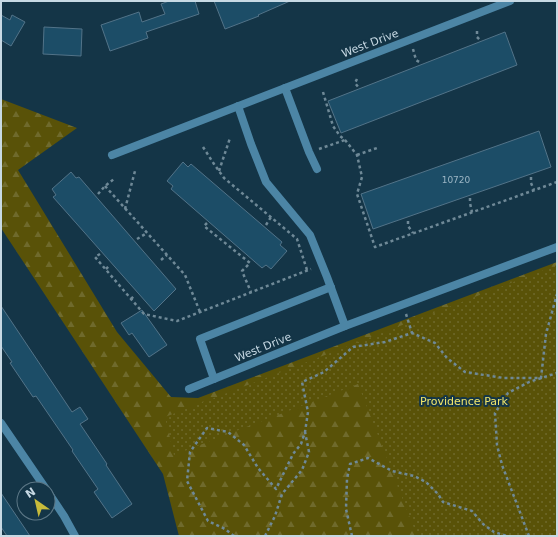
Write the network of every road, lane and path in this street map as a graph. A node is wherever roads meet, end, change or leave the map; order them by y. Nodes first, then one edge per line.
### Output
1 (510, 1) edge
2 (477, 32) dead end
3 (410, 40) junction
4 (481, 41) dead end
5 (421, 64) dead end
6 (357, 79) dead end
7 (286, 88) junction
8 (359, 88) dead end
9 (323, 92) dead end
10 (238, 106) junction
11 (230, 138) dead end
12 (345, 140) junction
13 (203, 147) dead end
14 (377, 148) dead end
15 (309, 152) junction
16 (112, 155) dead end
17 (357, 155) junction
18 (317, 169) dead end
19 (135, 171) dead end
20 (219, 171) junction
21 (531, 177) dead end
22 (114, 179) dead end
23 (557, 182) edge
24 (104, 186) junction
25 (534, 190) junction
26 (98, 194) dead end
27 (470, 198) dead end
28 (125, 209) junction
29 (472, 212) junction
30 (271, 217) junction
31 (408, 221) dead end
32 (207, 223) dead end
33 (266, 225) dead end
34 (147, 233) junction
35 (413, 233) junction
36 (138, 239) dead end
37 (557, 246) edge
38 (100, 254) dead end
39 (167, 255) junction
40 (161, 260) dead end
41 (110, 265) dead end
42 (314, 268) dead end
43 (106, 269) junction
44 (307, 270) junction
45 (331, 287) junction
46 (251, 292) junction
47 (135, 294) dead end
48 (557, 294) edge
49 (131, 299) junction
50 (402, 305) junction
51 (200, 312) junction
52 (345, 326) junction
53 (412, 333) junction
54 (557, 373) edge
55 (540, 378) junction
56 (214, 379) junction
57 (189, 389) dead end
58 (1, 423) edge
59 (305, 432) junction
60 (41, 481) edge
61 (56, 504) edge
62 (75, 536) edge
63 (234, 536) edge
64 (265, 536) edge
65 (352, 536) edge
66 (507, 536) edge
67 (529, 536) edge

1 - 3 street, West Drive
2 - 4 path
3 - 5 path
3 - 7 street, West Drive
6 - 8 path
7 - 10 street, West Drive
7 - 15 street
9 - 12 path
10 - 16 street, West Drive
10 - 45 street
11 - 20 path
12 - 15 path
12 - 17 path
13 - 20 path
14 - 17 path
15 - 18 street
17 - 35 path
19 - 28 path
20 - 30 path
21 - 25 path
22 - 24 path
23 - 25 path
24 - 26 path
24 - 28 path
25 - 29 path
27 - 29 path
28 - 34 path
29 - 35 path
30 - 33 path
30 - 44 path
31 - 35 path
32 - 46 path
34 - 36 path
34 - 39 path
37 - 50 street, West Drive
38 - 43 path
39 - 40 path
39 - 51 path
41 - 43 path
42 - 44 path
43 - 49 path
44 - 46 path
45 - 52 street
45 - 56 street
46 - 51 path
47 - 49 path
48 - 55 path
49 - 51 path
50 - 52 street, West Drive
50 - 53 path
52 - 56 street, West Drive
53 - 55 path
53 - 59 path
54 - 55 path
55 - 67 path
56 - 57 street, West Drive
58 - 60 street
59 - 63 path
59 - 64 path
61 - 62 street
65 - 66 path

